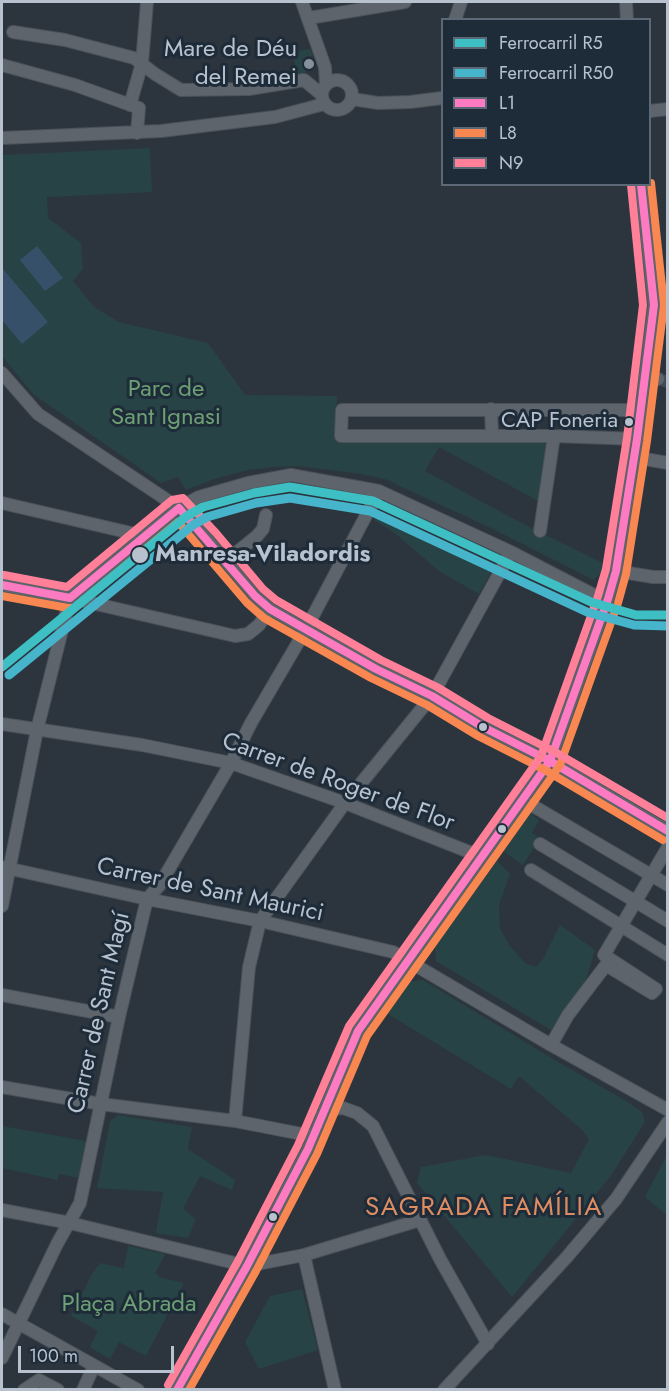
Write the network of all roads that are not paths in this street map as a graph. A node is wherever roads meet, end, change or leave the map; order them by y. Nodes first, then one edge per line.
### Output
1 (147, 2) edge
2 (302, 2) edge
3 (405, 2) edge
4 (461, 2) edge
5 (309, 18) junction
6 (456, 18) edge
7 (8, 31) edge
8 (142, 63) junction
9 (2, 65) edge
10 (325, 67) junction
11 (339, 80) junction
12 (324, 94) junction
13 (441, 98) edge
14 (352, 99) junction
15 (134, 106) junction
16 (668, 109) edge
17 (651, 111) edge
18 (137, 133) junction
19 (2, 138) edge
20 (641, 186) edge
21 (654, 305) junction
22 (668, 307) edge
23 (2, 373) edge
24 (645, 375) junction
25 (658, 379) tunnel mouth
26 (491, 409) junction
27 (640, 410) junction
28 (492, 435) junction
29 (554, 435) junction
30 (637, 439) junction
31 (633, 457) junction
32 (668, 463) edge
33 (379, 491) junction
34 (2, 503) edge
35 (178, 508) junction
36 (266, 515) dead end
37 (540, 531) dead end
38 (144, 536) junction
39 (511, 552) junction
40 (226, 561) junction
41 (616, 571) junction
42 (668, 577) edge
43 (2, 585) edge
44 (70, 598) junction
45 (608, 599) junction
46 (270, 609) junction
47 (306, 629) junction
48 (432, 696) junction
49 (2, 724) edge
50 (37, 730) junction
51 (550, 762) junction
52 (231, 763) junction
53 (523, 800) junction
54 (345, 803) junction
55 (668, 831) edge
56 (540, 844) dead end
57 (668, 848) edge
58 (482, 857) junction
59 (5, 868) edge
60 (531, 870) dead end
61 (651, 876) junction
62 (668, 885) edge
63 (147, 899) junction
64 (636, 902) junction
65 (2, 906) edge
66 (260, 921) junction
67 (668, 921) edge
68 (621, 927) junction
69 (668, 955) edge
70 (408, 961) junction
71 (2, 994) edge
72 (119, 1017) junction
73 (551, 1045) junction
74 (2, 1087) edge
75 (101, 1104) junction
76 (668, 1110) edge
77 (322, 1115) junction
78 (236, 1121) junction
79 (668, 1122) edge
80 (312, 1136) junction
81 (2, 1210) edge
82 (420, 1220) junction
83 (70, 1223) junction
84 (304, 1255) junction
85 (247, 1266) junction
86 (2, 1314) edge
87 (17, 1323) junction
88 (488, 1344) junction
89 (2, 1358) edge
90 (94, 1366) junction
91 (24, 1389) edge
92 (58, 1389) edge
93 (82, 1389) edge
94 (138, 1389) edge
95 (177, 1389) edge
96 (335, 1389) edge
97 (444, 1389) edge

1 - 8 street
2 - 5 street
3 - 5 street
4 - 6 street
5 - 10 street
7 - 8 street
8 - 12 street
8 - 15 street
9 - 15 street
10 - 11 street
10 - 12 street
11 - 12 street
11 - 14 street
12 - 14 street
12 - 18 street
13 - 14 street
15 - 18 street
16 - 17 street
18 - 19 street
20 - 21 street
21 - 22 street
21 - 24 street
23 - 35 street
24 - 25 street
24 - 27 street
26 - 27 street
26 - 28 street
26 - 28 street
27 - 30 street
28 - 29 street
29 - 30 street
29 - 37 street
30 - 31 street
31 - 32 street
31 - 41 street
33 - 35 street
33 - 39 street
33 - 47 street, Carrer de Sant Magí
34 - 38 street
35 - 38 street
35 - 40 street
36 - 40 street
38 - 44 street
39 - 45 street
39 - 48 street
40 - 46 street
41 - 42 street
41 - 45 street
43 - 44 street
44 - 46 street
44 - 50 street
45 - 51 street
46 - 47 street
47 - 48 street
47 - 52 street, Carrer de Sant Magí
48 - 51 street
48 - 54 street
49 - 50 street, Carrer de Roger de Flor
50 - 52 street, Carrer de Roger de Flor
50 - 59 street
51 - 53 street
51 - 55 street
52 - 54 street, Carrer de Roger de Flor
52 - 63 street, Carrer de Sant Magí
53 - 58 street
53 - 61 street
54 - 58 street, Carrer de Roger de Flor
54 - 66 street
56 - 64 street
57 - 61 street
58 - 70 street
59 - 63 street, Carrer de Sant Maurici
59 - 65 street
60 - 68 street
61 - 62 street
61 - 64 street
63 - 66 street, Carrer de Sant Maurici
63 - 72 street, Carrer de Sant Magí
64 - 67 street
64 - 68 street
66 - 70 street, Carrer de Sant Maurici
66 - 78 street
68 - 69 street
68 - 73 street
70 - 73 street, Carrer de Sant Maurici
70 - 77 street
71 - 72 street
72 - 75 street, Carrer de Sant Magí
73 - 76 street, Carrer de Sant Maurici
74 - 75 street
75 - 78 street
75 - 83 street, Carrer de Sant Magí
77 - 80 street
77 - 82 street
78 - 80 street
79 - 88 street
80 - 85 street
81 - 83 street
82 - 84 street
82 - 88 street
83 - 85 street
83 - 87 street, Carrer de Sant Magí
84 - 85 street
84 - 96 street
85 - 95 street
86 - 87 street
87 - 89 street, Carrer de Sant Magí
87 - 90 street
88 - 97 street
90 - 93 street
90 - 94 street
91 - 92 street

